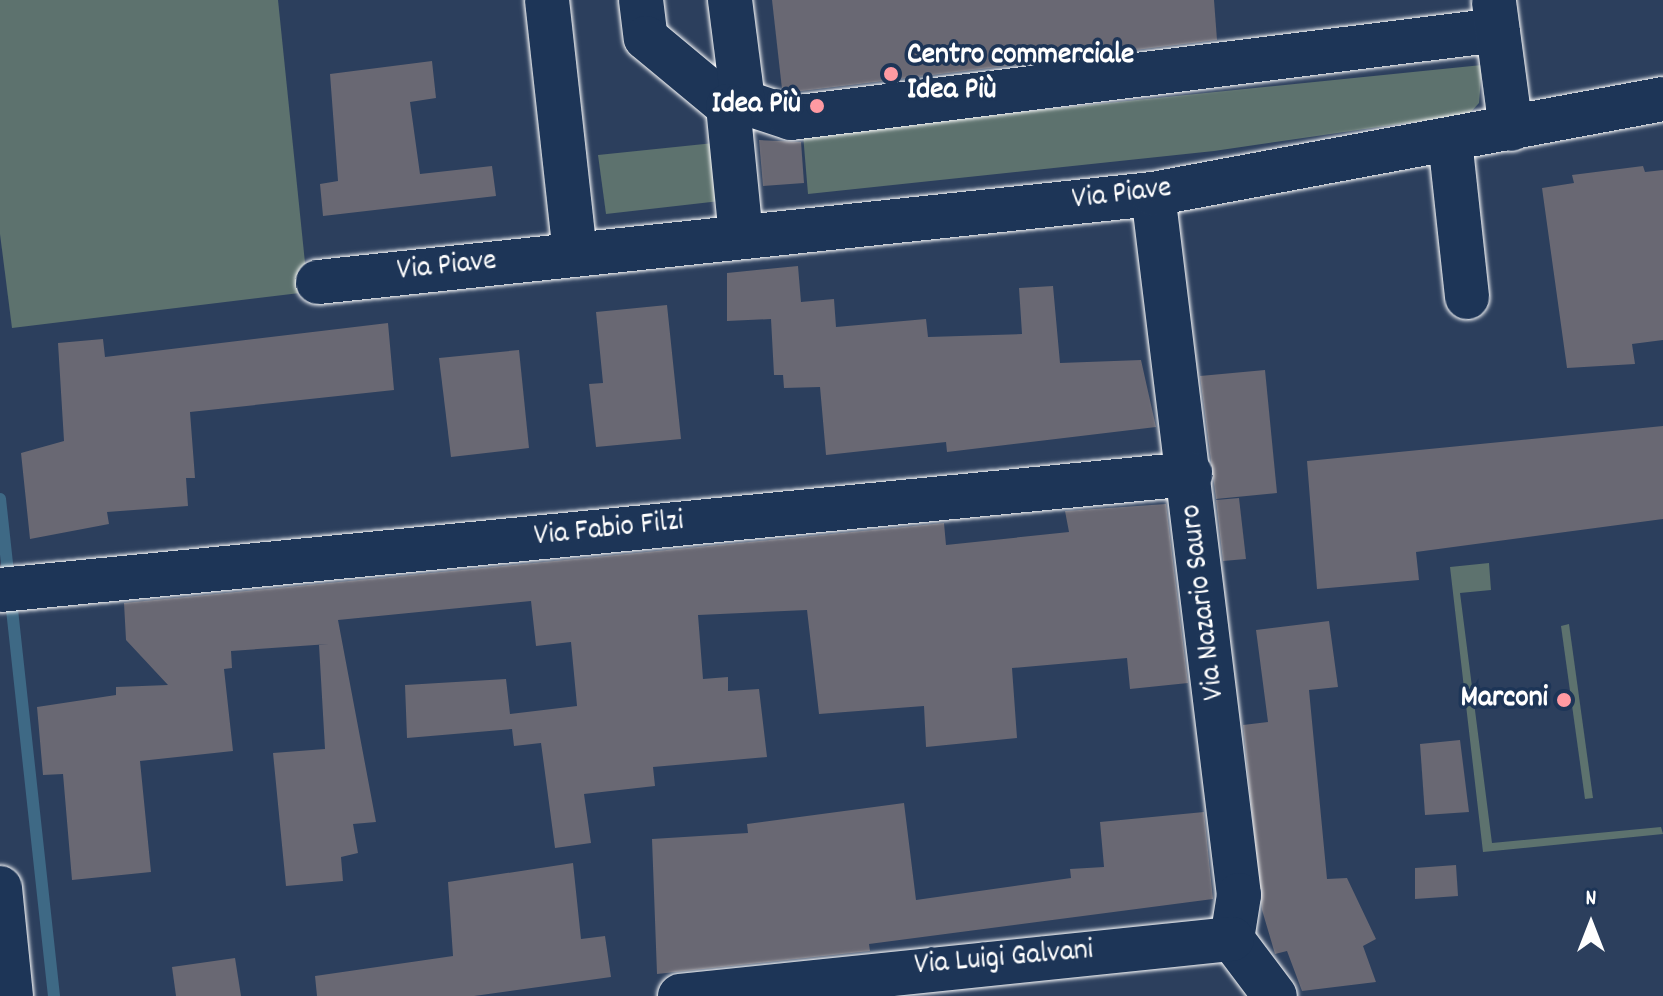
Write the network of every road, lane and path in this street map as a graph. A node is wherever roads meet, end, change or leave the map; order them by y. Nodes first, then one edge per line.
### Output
1 (547, 0) edge
2 (641, 0) edge
3 (730, 0) edge
4 (1496, 15) edge
5 (1663, 99) edge
6 (736, 104) junction
7 (1511, 129) junction
8 (1450, 140) junction
9 (1153, 194) junction
10 (741, 236) junction
11 (575, 253) junction
12 (318, 282) dead end
13 (1467, 297) dead end
14 (1190, 474) junction
15 (14, 589) edge
16 (0, 888) edge
17 (1232, 939) junction
18 (812, 987) edge
19 (11, 996) edge
20 (680, 996) edge
21 (1275, 996) edge

1 - 11 street
2 - 6 street
3 - 6 street
4 - 6 street
4 - 7 street
5 - 7 street, Via Piave
6 - 10 street
7 - 8 street, Via Piave
8 - 9 street, Via Piave
8 - 13 street
9 - 10 street, Via Piave
9 - 14 street, Via Nazario Sauro
10 - 11 street, Via Piave
11 - 12 street, Via Piave
14 - 15 street, Via Fabio Filzi
14 - 17 street, Via Nazario Sauro
16 - 19 street
17 - 18 street, Via Luigi Galvani
17 - 21 street
18 - 20 street, Via Luigi Galvani

